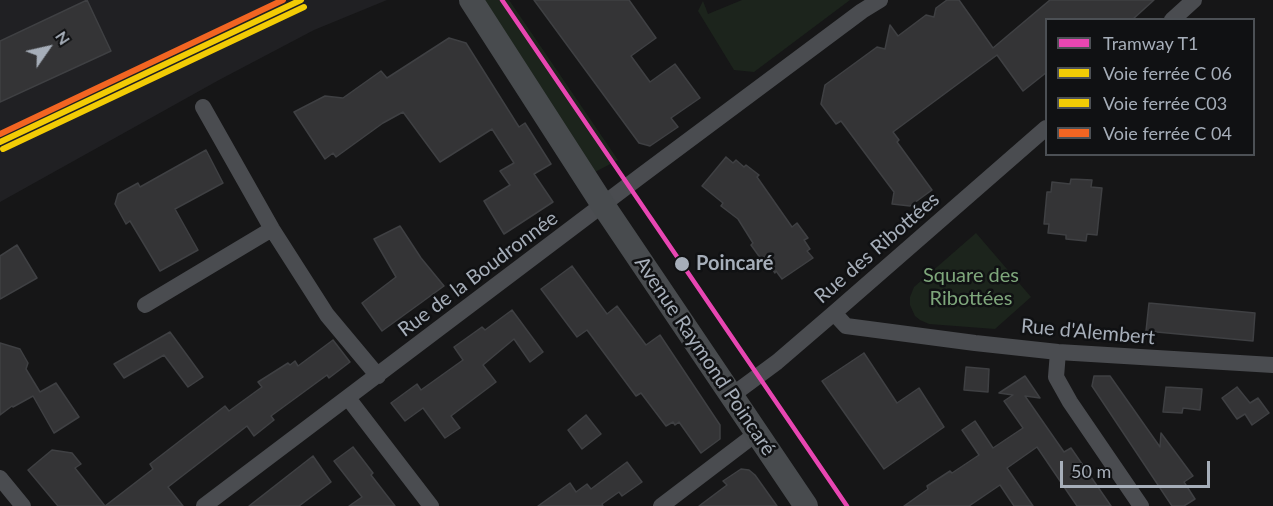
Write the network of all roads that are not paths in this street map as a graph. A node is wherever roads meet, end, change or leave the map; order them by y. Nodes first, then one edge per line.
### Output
1 (471, 0) edge
2 (880, 0) edge
3 (1194, 0) edge
4 (1174, 18) edge
5 (203, 107) dead end
6 (1045, 130) edge
7 (603, 205) junction
8 (272, 229) junction
9 (145, 305) dead end
10 (834, 313) junction
11 (1058, 352) junction
12 (1273, 364) edge
13 (378, 376) junction
14 (731, 396) junction
15 (348, 398) junction
16 (757, 433) junction
17 (0, 478) edge
18 (23, 506) edge
19 (204, 506) edge
20 (431, 506) edge
21 (661, 506) edge
22 (806, 506) edge
23 (1141, 506) edge

1 - 7 main road, Avenue Raymond Poincaré
2 - 7 street
3 - 4 street
5 - 8 street
6 - 10 street, Rue des Ribottées
7 - 13 street, Rue de la Boudronnée
7 - 14 main road, Avenue Raymond Poincaré
8 - 9 street
8 - 13 street
10 - 11 street, Rue d'Alembert
10 - 14 street, Rue des Ribottées
11 - 12 street, Rue d'Alembert
11 - 23 street
13 - 15 street, Rue de la Boudronnée
14 - 16 main road, Avenue Raymond Poincaré
15 - 19 street, Rue de la Boudronnée
15 - 20 street
16 - 21 street
16 - 22 main road, Avenue Raymond Poincaré
17 - 18 street

